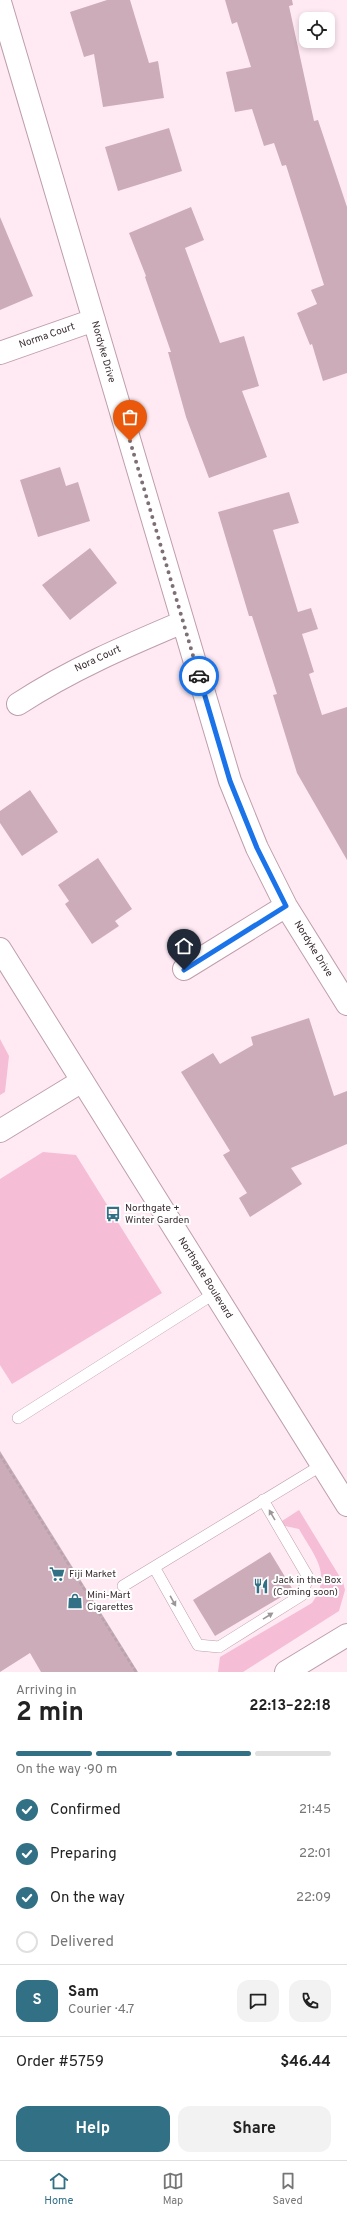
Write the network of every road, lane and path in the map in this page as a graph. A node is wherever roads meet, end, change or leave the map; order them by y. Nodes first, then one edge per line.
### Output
1 (1, 12) edge
2 (94, 320) junction
3 (0, 353) edge
4 (183, 622) junction
5 (18, 704) dead end
6 (286, 906) junction
7 (0, 949) edge
8 (184, 970) dead end
9 (347, 1004) edge
10 (82, 1081) junction
11 (0, 1131) edge
12 (215, 1293) junction
13 (18, 1418) dead end
14 (0, 1455) edge
15 (322, 1465) junction
16 (263, 1500) junction
17 (347, 1506) edge
18 (154, 1567) junction
19 (123, 1586) dead end
20 (347, 1635) edge
21 (136, 1672) edge
22 (286, 1672) edge

1 - 2 street, Nordyke Drive
2 - 3 street, Norma Court
2 - 4 street, Nordyke Drive
4 - 5 street, Nora Court
4 - 6 street, Nordyke Drive
6 - 8 street
6 - 9 street, Nordyke Drive
7 - 10 street, Northgate Boulevard
10 - 11 street
10 - 12 street, Northgate Boulevard
12 - 13 lane
12 - 15 street, Northgate Boulevard
14 - 21 path
15 - 16 lane
15 - 17 street, Northgate Boulevard
16 - 18 lane
18 -> 16 lane
18 - 19 lane
20 - 22 street

